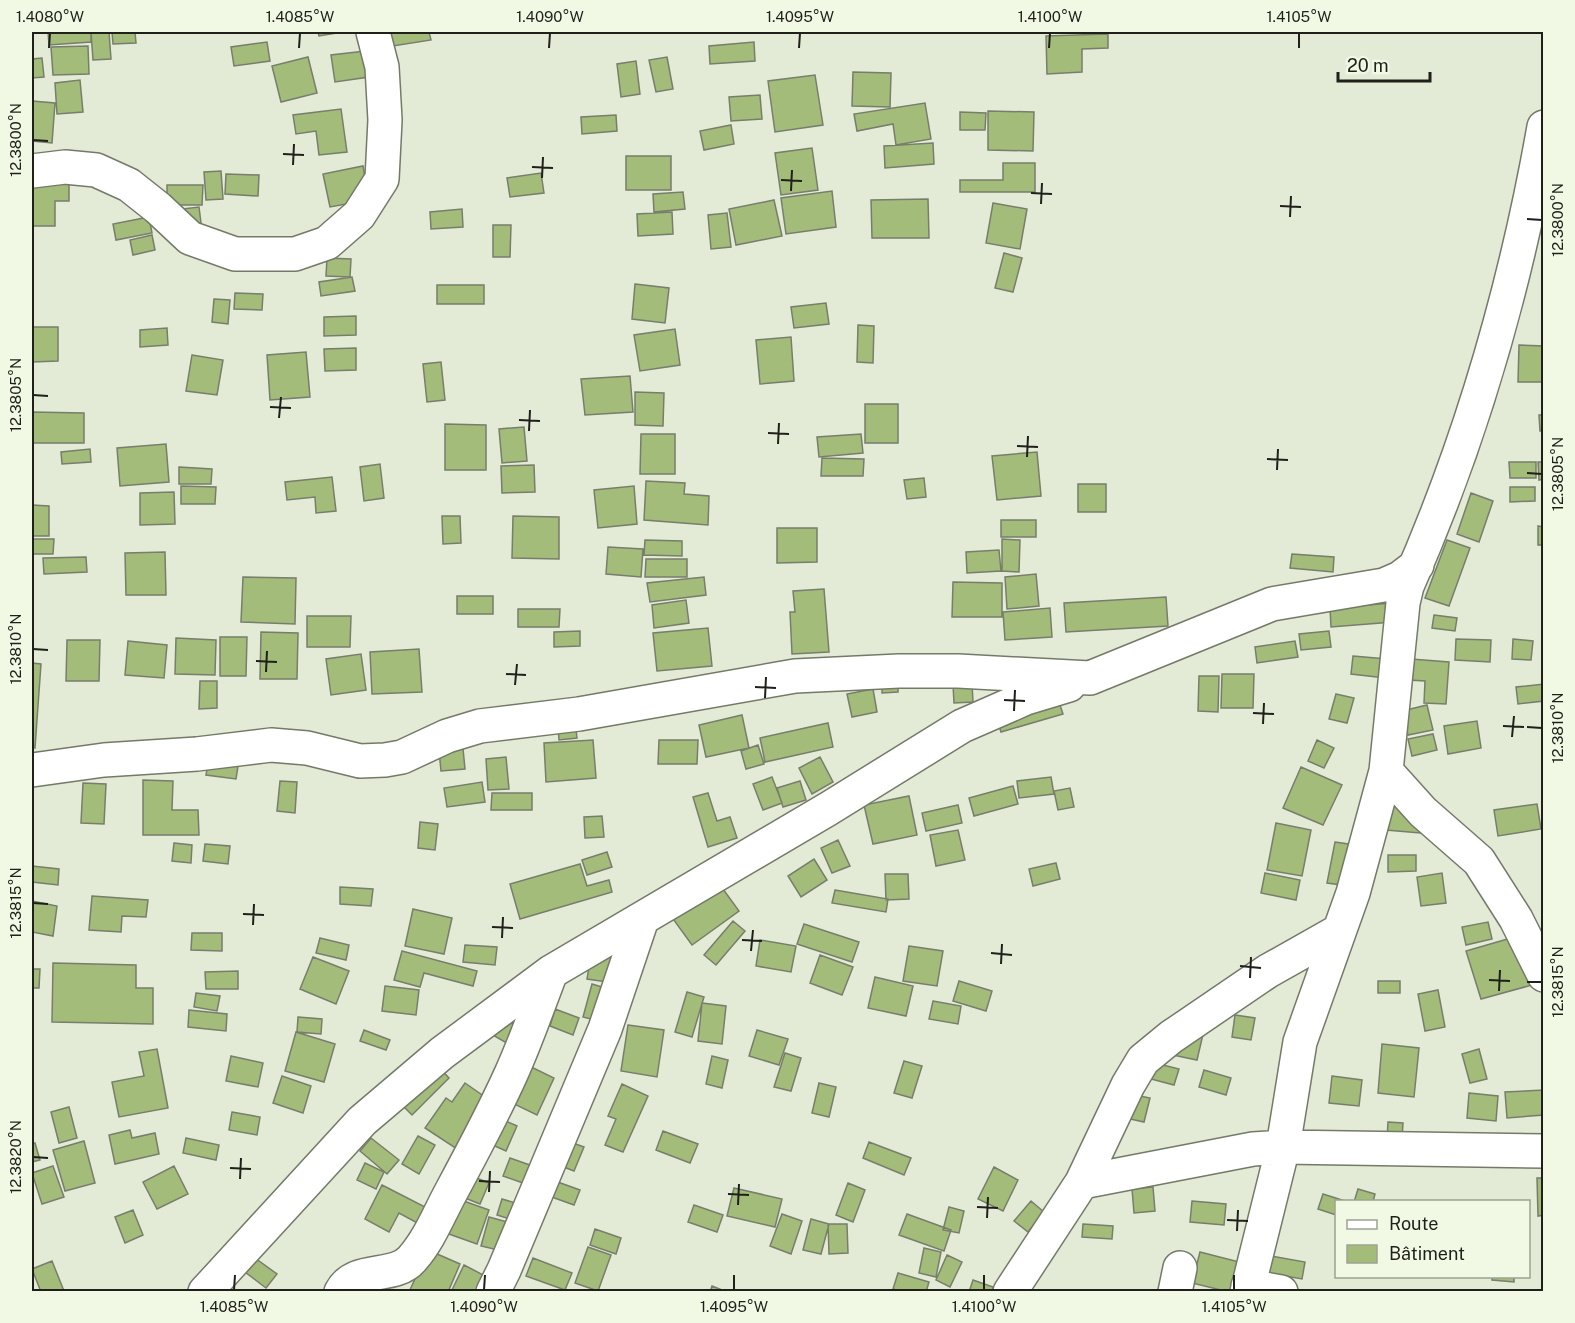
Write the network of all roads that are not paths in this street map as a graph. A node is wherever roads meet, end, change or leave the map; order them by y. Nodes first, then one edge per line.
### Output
1 (374, 32) edge
2 (1544, 127) edge
3 (32, 171) edge
4 (1416, 565) junction
5 (1090, 678) junction
6 (32, 771) edge
7 (1386, 771) junction
8 (642, 919) junction
9 (1339, 931) junction
10 (551, 972) junction
11 (1544, 975) edge
12 (1283, 1147) junction
13 (1544, 1151) edge
14 (1082, 1182) junction
15 (1248, 1289) edge
16 (205, 1292) edge
17 (340, 1292) edge
18 (493, 1292) edge
19 (1010, 1292) edge
20 (1281, 1292) edge

1 - 3 street
2 - 4 street
4 - 5 street
4 - 7 street
5 - 6 street
5 - 8 street
7 - 9 street
7 - 11 street
8 - 10 street
8 - 18 street
9 - 12 street
9 - 14 street
10 - 16 street
10 - 17 street
12 - 13 street
12 - 14 street
12 - 15 street
14 - 19 street
15 - 20 street

